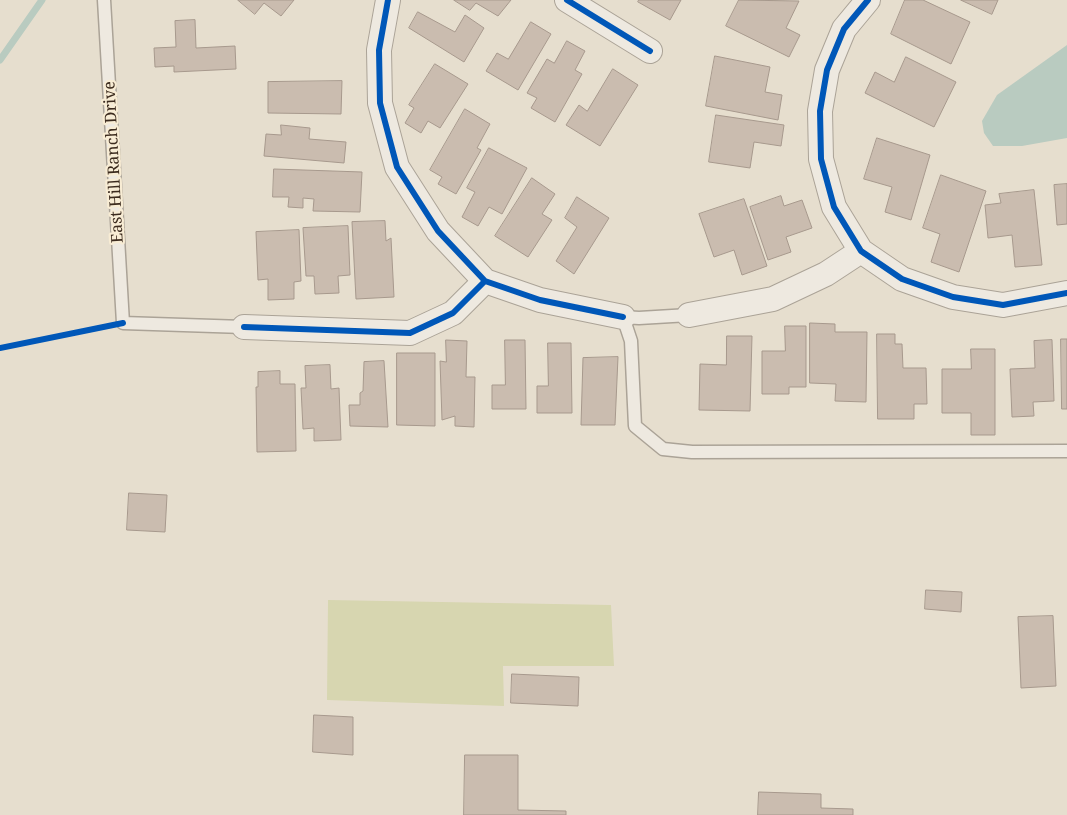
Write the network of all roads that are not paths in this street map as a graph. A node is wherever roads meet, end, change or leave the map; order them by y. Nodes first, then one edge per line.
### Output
1 (104, 0) edge
2 (388, 0) edge
3 (567, 0) edge
4 (868, 0) edge
5 (650, 50) dead end
6 (862, 251) junction
7 (485, 281) junction
8 (1067, 293) edge
9 (689, 315) joint
10 (623, 317) junction
11 (244, 327) joint
12 (1067, 451) edge

1 - 11 lane, East Hill Ranch Drive
2 - 7 street
3 - 5 street
4 - 6 street
6 - 8 street
6 - 9 street
7 - 10 street
7 - 11 street
9 - 10 lane
10 - 12 lane

